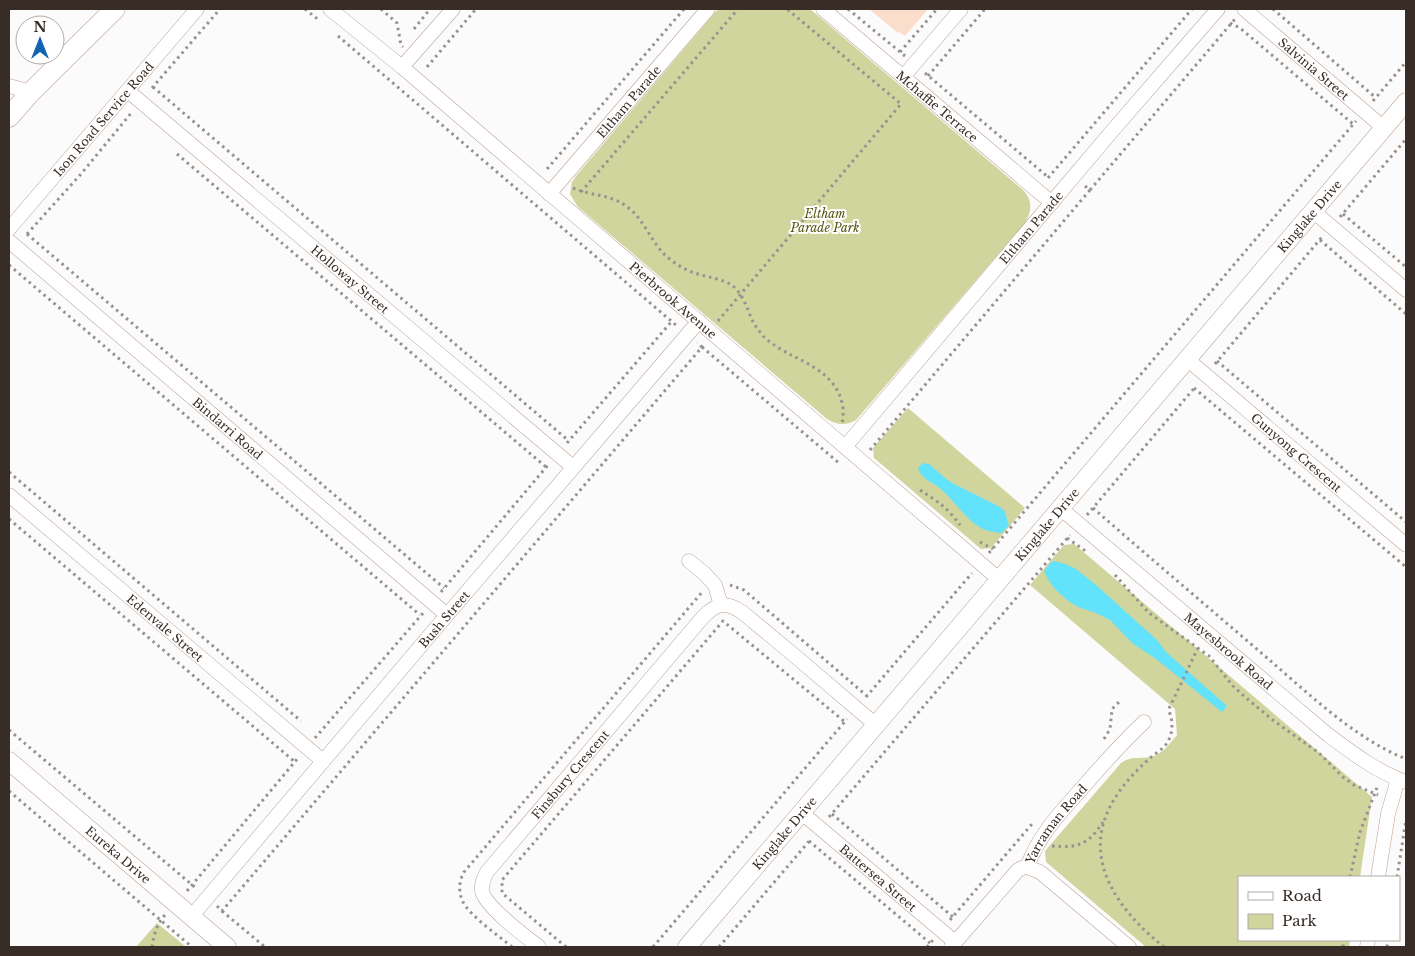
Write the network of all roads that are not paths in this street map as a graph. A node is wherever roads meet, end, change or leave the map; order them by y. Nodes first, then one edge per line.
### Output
1 (115, 9) edge
2 (197, 9) edge
3 (330, 9) edge
4 (338, 9) edge
5 (453, 9) edge
6 (708, 9) edge
7 (823, 9) edge
8 (962, 9) edge
9 (1217, 10) edge
10 (1242, 11) edge
11 (346, 22) junction
12 (402, 68) junction
13 (903, 77) junction
14 (9, 86) edge
15 (128, 91) junction
16 (31, 92) junction
17 (1406, 102) edge
18 (9, 106) edge
19 (9, 117) edge
20 (1384, 128) junction
21 (549, 194) junction
22 (1052, 203) junction
23 (1313, 211) junction
24 (9, 229) edge
25 (12, 244) edge
26 (1406, 290) edge
27 (699, 321) junction
28 (1187, 359) junction
29 (849, 442) junction
30 (573, 467) junction
31 (9, 494) edge
32 (1060, 508) junction
33 (1406, 545) edge
34 (689, 561) dead end
35 (1000, 580) junction
36 (721, 605) junction
37 (447, 615) junction
38 (1144, 722) dead end
39 (876, 725) junction
40 (9, 761) edge
41 (323, 761) junction
42 (1402, 780) edge
43 (802, 813) junction
44 (1027, 867) junction
45 (1378, 876) edge
46 (191, 917) junction
47 (953, 945) edge
48 (227, 947) edge
49 (539, 947) edge
50 (687, 947) edge
51 (1129, 947) edge

1 - 16 main road
2 - 15 street, Ison Road Service Road
3 - 11 street, Pierbrook Avenue
4 - 11 street, Pierbrook Avenue
5 - 12 street
6 - 21 street, Eltham Parade
7 - 13 street, Mchaffie Terrace
8 - 13 street
9 - 22 street, Eltham Parade
10 - 20 street, Salvinia Street
11 - 12 street, Pierbrook Avenue
12 - 21 street, Pierbrook Avenue
13 - 22 street, Mchaffie Terrace
14 - 16 street
15 - 24 street, Ison Road Service Road
15 - 30 street, Holloway Street
16 - 18 main road
16 - 19 main road
17 - 20 street, Kinglake Drive
20 - 23 street, Kinglake Drive
21 - 27 street, Pierbrook Avenue
22 - 29 street, Eltham Parade
23 - 26 street
23 - 28 street, Kinglake Drive
25 - 37 street, Bindarri Road
27 - 29 street, Pierbrook Avenue
27 - 30 street, Bush Street
28 - 32 street, Kinglake Drive
28 - 33 street, Gunyong Crescent
29 - 35 street, Pierbrook Avenue
30 - 37 street, Bush Street
31 - 41 street, Edenvale Street
32 - 35 street, Kinglake Drive
32 - 42 street, Mayesbrook Road
34 - 36 street
35 - 39 street, Kinglake Drive
36 - 39 street
36 - 49 street, Finsbury Crescent
37 - 41 street, Bush Street
38 - 44 street, Yarraman Road
39 - 43 street, Kinglake Drive
40 - 46 street, Eureka Drive
41 - 46 street, Bush Street
42 - 45 street
43 - 47 street, Battersea Street
43 - 50 street, Kinglake Drive
44 - 47 street, Yarraman Road
44 - 51 street
46 - 48 street, Eureka Drive

